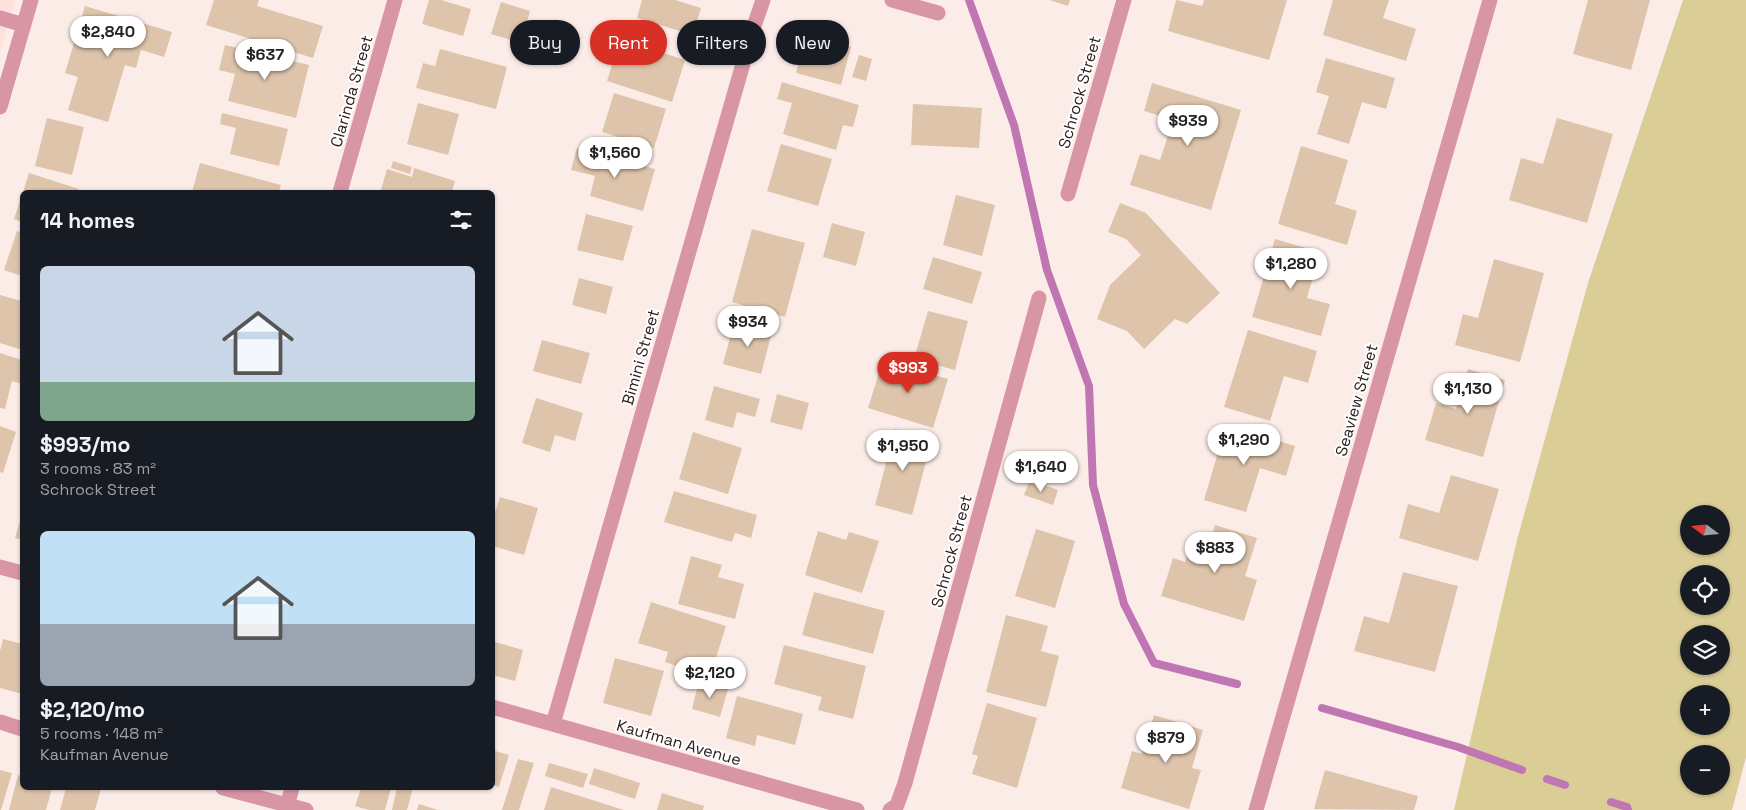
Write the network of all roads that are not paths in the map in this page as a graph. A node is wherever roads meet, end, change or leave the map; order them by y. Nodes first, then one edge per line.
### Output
1 (31, 0) edge
2 (395, 0) edge
3 (763, 0) edge
4 (892, 0) edge
5 (1124, 0) edge
6 (1490, 0) edge
7 (938, 13) dead end
8 (0, 18) edge
9 (24, 25) junction
10 (3, 87) edge
11 (0, 107) edge
12 (341, 190) edge
13 (1068, 194) dead end
14 (1038, 298) dead end
15 (0, 566) edge
16 (20, 572) edge
17 (495, 708) edge
18 (0, 722) edge
19 (553, 724) junction
20 (20, 728) edge
21 (230, 790) edge
22 (291, 790) edge
23 (287, 807) edge
24 (306, 810) edge
25 (856, 810) edge
26 (890, 810) edge
27 (1256, 810) edge

1 - 9 street
2 - 12 street, Clarinda Street
3 - 19 street, Bimini Street
4 - 7 street
5 - 13 street, Schrock Street
6 - 27 street, Seaview Street
8 - 9 street
9 - 10 street
10 - 11 street
14 - 26 street, Schrock Street
15 - 16 street
17 - 19 street, Kaufman Avenue
18 - 20 street
19 - 25 street, Kaufman Avenue
21 - 23 street
22 - 23 street
23 - 24 street

